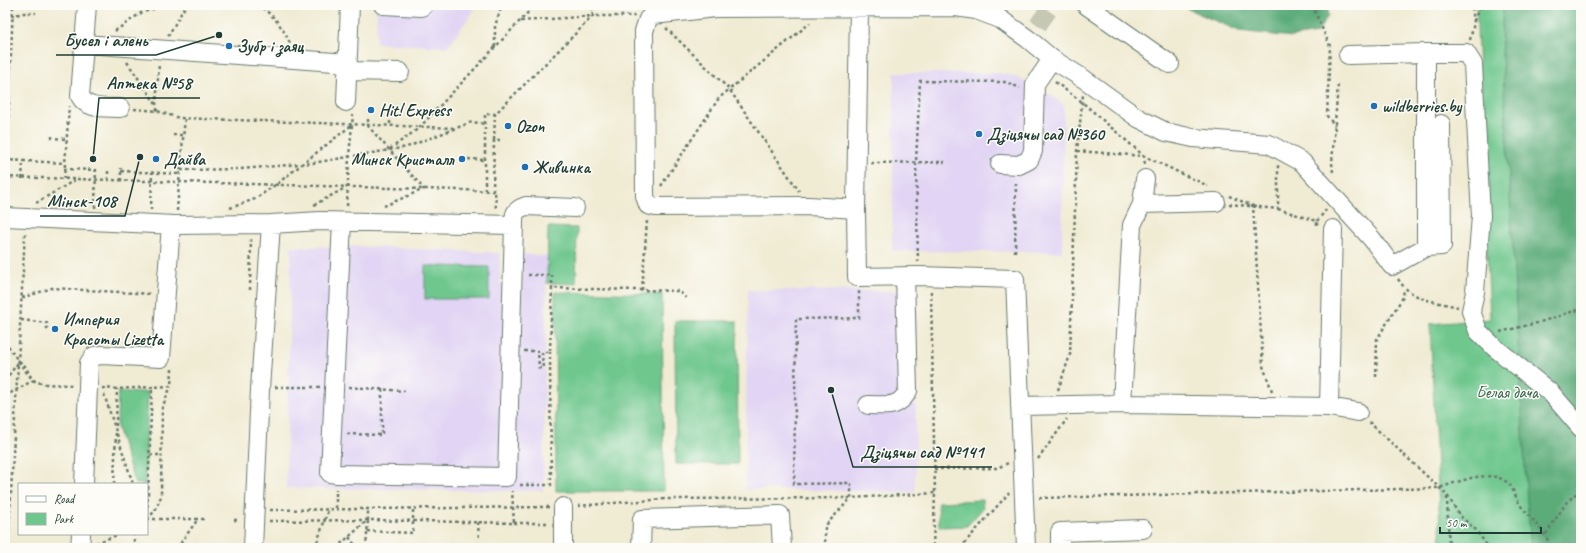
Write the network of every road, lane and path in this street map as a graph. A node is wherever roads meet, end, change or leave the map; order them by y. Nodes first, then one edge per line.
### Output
1 (7, 5) edge
2 (13, 5) edge
3 (86, 5) edge
4 (166, 5) edge
5 (186, 5) edge
6 (257, 5) edge
7 (350, 5) edge
8 (384, 5) edge
9 (424, 5) edge
10 (502, 5) edge
11 (536, 5) edge
12 (592, 5) edge
13 (1086, 5) edge
14 (1312, 5) edge
15 (1472, 5) edge
16 (1480, 5) edge
17 (1576, 5) edge
18 (818, 6) junction
19 (859, 8) junction
20 (36, 13) dead end
21 (1581, 14) edge
22 (12, 16) junction
23 (6, 17) edge
24 (520, 21) junction
25 (1474, 22) junction
26 (114, 40) junction
27 (85, 44) junction
28 (495, 47) junction
29 (160, 50) junction
30 (1426, 53) junction
31 (1466, 53) junction
32 (1348, 55) dead end
33 (299, 60) junction
34 (1170, 64) dead end
35 (1048, 66) junction
36 (348, 67) junction
37 (400, 72) dead end
38 (1084, 79) junction
39 (1338, 84) dead end
40 (1035, 94) junction
41 (346, 102) dead end
42 (1082, 102) junction
43 (156, 105) junction
44 (120, 108) joint
45 (157, 111) junction
46 (495, 114) dead end
47 (185, 118) junction
48 (368, 119) dead end
49 (390, 121) dead end
50 (352, 124) junction
51 (485, 124) dead end
52 (1441, 124) dead end
53 (368, 126) junction
54 (390, 126) junction
55 (1336, 127) junction
56 (419, 128) junction
57 (458, 128) junction
58 (66, 132) dead end
59 (173, 135) dead end
60 (184, 135) junction
61 (52, 136) dead end
62 (66, 139) junction
63 (494, 140) junction
64 (500, 140) dead end
65 (389, 149) junction
66 (1278, 149) junction
67 (1077, 151) junction
68 (348, 156) junction
69 (1144, 156) junction
70 (468, 159) dead end
71 (6, 160) edge
72 (485, 160) dead end
73 (23, 161) junction
74 (857, 162) junction
75 (916, 162) junction
76 (945, 162) dead end
77 (65, 163) junction
78 (303, 164) junction
79 (1008, 164) joint
80 (96, 166) dead end
81 (64, 169) junction
82 (96, 170) junction
83 (180, 170) junction
84 (108, 171) dead end
85 (152, 173) junction
86 (180, 174) junction
87 (5, 178) edge
88 (22, 179) junction
89 (64, 179) junction
90 (75, 180) junction
91 (96, 180) junction
92 (108, 180) junction
93 (1145, 180) joint
94 (121, 181) junction
95 (152, 182) junction
96 (180, 182) junction
97 (278, 184) junction
98 (347, 187) junction
99 (424, 189) junction
100 (1217, 194) junction
101 (1142, 204) junction
102 (1331, 204) junction
103 (648, 205) junction
104 (1253, 206) junction
105 (382, 207) dead end
106 (575, 208) dead end
107 (856, 209) junction
108 (1278, 209) junction
109 (226, 210) dead end
110 (5, 218) edge
111 (26, 218) junction
112 (1317, 221) junction
113 (95, 222) junction
114 (344, 222) junction
115 (151, 224) junction
116 (271, 224) junction
117 (173, 225) junction
118 (514, 225) junction
119 (1325, 229) joint
120 (1426, 247) junction
121 (1015, 252) dead end
122 (1392, 266) junction
123 (541, 275) dead end
124 (858, 277) junction
125 (918, 280) junction
126 (552, 288) junction
127 (1404, 288) junction
128 (642, 290) junction
129 (165, 295) junction
130 (22, 298) junction
131 (686, 298) dead end
132 (1581, 309) edge
133 (1471, 311) junction
134 (21, 320) junction
135 (50, 330) dead end
136 (1478, 332) junction
137 (5, 341) edge
138 (522, 351) dead end
139 (550, 352) junction
140 (18, 361) junction
141 (1376, 377) dead end
142 (5, 380) edge
143 (171, 386) dead end
144 (281, 386) dead end
145 (329, 387) junction
146 (17, 388) junction
147 (101, 388) dead end
148 (152, 388) dead end
149 (117, 389) dead end
150 (382, 389) junction
151 (405, 391) dead end
152 (5, 396) edge
153 (1078, 404) junction
154 (1122, 404) junction
155 (868, 405) dead end
156 (1052, 405) junction
157 (1020, 406) junction
158 (1277, 406) junction
159 (1329, 407) junction
160 (1358, 412) joint
161 (116, 427) junction
162 (1581, 428) edge
163 (345, 434) dead end
164 (150, 455) junction
165 (162, 456) junction
166 (1014, 460) dead end
167 (934, 469) junction
168 (1023, 478) junction
169 (84, 483) edge
170 (114, 483) edge
171 (133, 483) edge
172 (537, 485) dead end
173 (1438, 488) junction
174 (1581, 489) edge
175 (336, 492) dead end
176 (935, 493) junction
177 (512, 495) dead end
178 (1447, 495) junction
179 (1024, 496) junction
180 (148, 498) edge
181 (851, 498) junction
182 (329, 508) junction
183 (336, 508) junction
184 (368, 508) junction
185 (413, 508) junction
186 (513, 508) junction
187 (563, 515) junction
188 (254, 516) junction
189 (148, 518) edge
190 (148, 519) edge
191 (198, 519) junction
192 (204, 519) dead end
193 (326, 520) junction
194 (368, 520) junction
195 (413, 521) junction
196 (478, 522) junction
197 (514, 523) junction
198 (1143, 529) dead end
199 (367, 531) junction
200 (1546, 534) junction
201 (134, 535) edge
202 (112, 536) edge
203 (349, 537) junction
204 (479, 540) dead end
205 (84, 542) edge
206 (8, 548) edge
207 (134, 548) edge
208 (177, 548) edge
209 (253, 548) edge
210 (315, 548) edge
211 (336, 548) edge
212 (357, 548) edge
213 (366, 548) edge
214 (563, 548) edge
215 (641, 548) edge
216 (782, 548) edge
217 (825, 548) edge
218 (934, 548) edge
219 (960, 548) edge
220 (1026, 548) edge
221 (1060, 548) edge
222 (1448, 548) edge
223 (1489, 548) edge
224 (1551, 548) edge

1 - 23 path
2 - 22 path
3 - 27 lane
4 - 26 path
5 - 29 path
6 - 33 path
7 - 36 lane
8 - 9 lane
10 - 28 path
11 - 24 path
12 - 24 path
13 - 34 lane
14 - 55 path
15 - 25 path
16 - 25 path
17 - 21 path
18 - 19 lane
18 - 103 path
18 - 103 lane
19 - 35 lane
19 - 74 lane
20 - 22 path
22 - 23 path
22 - 71 path
24 - 28 path
25 - 31 path
26 - 27 lane
26 - 29 lane
26 - 43 path
27 - 44 lane
28 - 56 path
29 - 33 lane
29 - 43 path
30 - 31 lane
30 - 32 lane
30 - 120 lane
31 - 133 lane
33 - 36 lane
35 - 38 lane
35 - 40 lane
35 - 42 path
36 - 37 lane
36 - 41 lane
38 - 42 path
38 - 66 lane
39 - 55 path
40 - 75 path
40 - 79 lane
42 - 67 path
42 - 69 path
43 - 45 path
44 - 45 path
45 - 47 path
46 - 63 path
47 - 50 path
47 - 60 path
48 - 53 path
49 - 54 path
50 - 53 path
50 - 68 path
50 - 78 path
51 - 57 path
52 - 120 lane
53 - 54 path
53 - 65 path
54 - 56 path
55 - 102 path
56 - 57 path
56 - 65 path
57 - 65 path
58 - 62 path
59 - 60 path
60 - 83 path
61 - 62 path
62 - 77 path
63 - 64 path
63 - 99 path
65 - 68 path
65 - 99 path
66 - 102 lane
66 - 108 path
67 - 69 path
67 - 156 path
68 - 78 path
68 - 98 path
69 - 93 path
69 - 100 path
70 - 72 path
71 - 73 path
71 - 87 path
73 - 77 path
73 - 88 path
74 - 75 path
74 - 107 lane
75 - 76 path
75 - 125 path
77 - 81 path
78 - 83 path
78 - 97 path
79 - 121 path
80 - 82 path
81 - 82 path
81 - 89 path
82 - 91 path
83 - 86 path
84 - 92 path
85 - 86 path
85 - 94 path
85 - 95 path
86 - 96 path
87 - 88 path
88 - 89 path
89 - 90 path
90 - 91 path
90 - 111 path
91 - 92 path
91 - 113 path
92 - 94 path
93 - 101 lane
94 - 95 path
95 - 96 path
95 - 115 path
96 - 97 path
96 - 117 path
97 - 98 path
97 - 109 path
98 - 99 path
98 - 114 path
99 - 105 path
100 - 101 lane
100 - 104 path
100 - 104 path
101 - 154 lane
102 - 112 path
102 - 122 lane
103 - 107 lane
103 - 128 path
104 - 108 path
104 - 158 path
106 - 118 lane
107 - 124 lane
108 - 112 path
110 - 111 lane
111 - 113 lane
111 - 130 path
112 - 119 path
113 - 115 lane
114 - 116 lane
114 - 118 lane
114 - 145 lane
115 - 117 lane
116 - 117 lane
116 - 188 lane
117 - 129 lane
118 - 145 lane
119 - 159 lane
120 - 122 lane
122 - 127 path
123 - 126 path
124 - 125 lane
124 - 181 path
125 - 155 lane
125 - 157 lane
125 - 167 path
126 - 128 path
126 - 139 path
127 - 133 path
127 - 141 path
128 - 131 path
129 - 130 path
129 - 169 lane
130 - 134 path
132 - 136 path
133 - 136 lane
134 - 135 path
134 - 140 path
136 - 162 lane
137 - 140 path
138 - 139 path
139 - 172 path
140 - 142 path
140 - 146 path
140 - 146 path
143 - 165 path
144 - 145 path
145 - 150 path
146 - 152 path
146 - 206 path
147 - 161 path
148 - 164 path
149 - 161 path
150 - 151 path
150 - 163 path
153 - 154 lane
153 - 156 lane
153 - 168 path
154 - 158 lane
156 - 157 lane
157 - 168 lane
158 - 159 lane
159 - 160 lane
160 - 173 path
161 - 170 path
161 - 171 path
164 - 165 path
164 - 180 path
165 - 189 path
166 - 167 path
167 - 176 path
168 - 179 lane
168 - 219 path
173 - 178 path
173 - 179 path
173 - 200 path
174 - 200 path
175 - 183 path
176 - 181 path
176 - 218 path
177 - 186 path
178 - 222 path
178 - 223 path
179 - 220 lane
181 - 187 path
181 - 217 path
182 - 183 path
182 - 188 path
182 - 193 path
183 - 184 path
184 - 185 path
184 - 194 path
185 - 186 path
185 - 195 path
186 - 187 path
186 - 197 path
187 - 197 path
187 - 214 lane
188 - 193 path
188 - 209 lane
190 - 191 path
191 - 192 path
191 - 208 path
193 - 194 path
193 - 210 path
194 - 195 path
194 - 199 path
194 - 203 path
195 - 196 path
195 - 199 path
196 - 197 path
196 - 204 path
198 - 221 lane
199 - 213 path
200 - 224 path
201 - 207 path
202 - 205 path
203 - 211 path
203 - 212 path
215 - 216 lane

